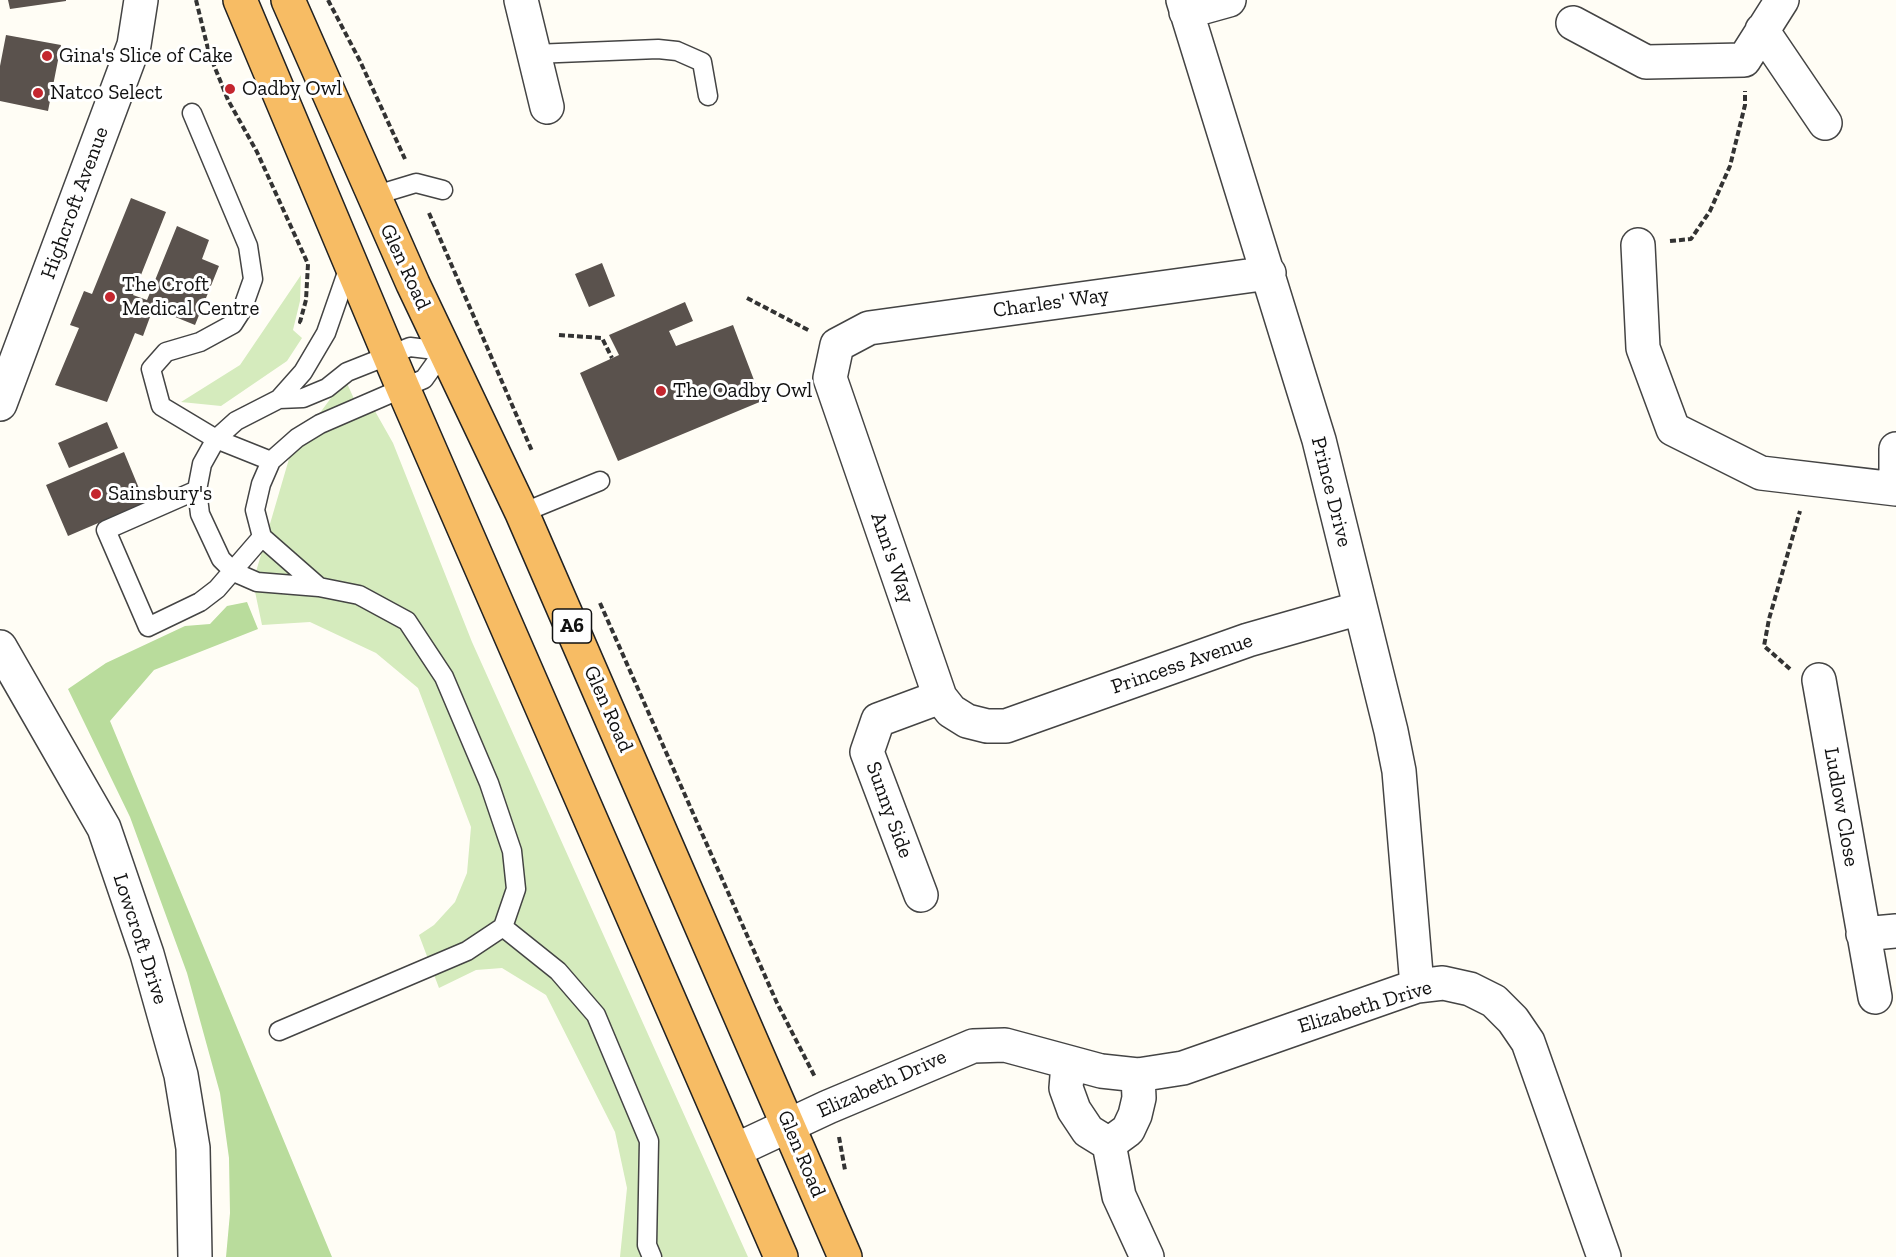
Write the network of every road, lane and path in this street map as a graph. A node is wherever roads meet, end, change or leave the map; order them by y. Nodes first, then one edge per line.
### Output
1 (141, 0) edge
2 (196, 0) edge
3 (240, 0) edge
4 (288, 0) edge
5 (328, 0) edge
6 (521, 0) edge
7 (1229, 0) edge
8 (1782, 0) edge
9 (1185, 6) edge
10 (1573, 23) dead end
11 (1762, 30) junction
12 (534, 54) junction
13 (1744, 60) junction
14 (708, 96) dead end
15 (547, 107) dead end
16 (192, 113) dead end
17 (1825, 123) dead end
18 (416, 183) junction
19 (443, 190) dead end
20 (373, 196) junction
21 (1638, 245) joint
22 (350, 262) junction
23 (1269, 273) junction
24 (747, 298) dead end
25 (326, 333) junction
26 (559, 335) dead end
27 (837, 345) junction
28 (444, 351) junction
29 (390, 354) junction
30 (612, 358) dead end
31 (403, 388) junction
32 (279, 399) junction
33 (0, 404) edge
34 (216, 439) junction
35 (1896, 448) edge
36 (271, 461) junction
37 (1896, 478) edge
38 (1810, 479) junction
39 (600, 481) dead end
40 (1896, 489) edge
41 (197, 490) junction
42 (553, 501) junction
43 (522, 513) junction
44 (262, 537) junction
45 (234, 572) junction
46 (319, 587) junction
47 (597, 596) dead end
48 (1360, 608) junction
49 (0, 648) edge
50 (1819, 680) joint
51 (940, 697) junction
52 (0, 700) edge
53 (39, 714) junction
54 (1006, 726) joint
55 (921, 895) dead end
56 (503, 927) junction
57 (1896, 931) edge
58 (1863, 934) junction
59 (1417, 986) junction
60 (1875, 997) dead end
61 (279, 1031) dead end
62 (801, 1052) dead end
63 (1068, 1064) junction
64 (1138, 1075) junction
65 (790, 1126) junction
66 (1109, 1144) junction
67 (736, 1150) junction
68 (195, 1257) edge
69 (652, 1257) edge
70 (781, 1257) edge
71 (844, 1257) edge
72 (1147, 1257) edge
73 (1604, 1257) edge

1 - 33 street, Highcroft Avenue
2 - 25 path
3 - 22 highway
4 - 20 highway, Glen Road / A6
5 - 18 path
6 - 12 street
7 - 9 street, Prince Drive
8 - 11 street
9 - 23 street, Prince Drive
10 - 13 street
11 - 13 street
11 - 17 street
12 - 14 lane
12 - 15 street
13 - 21 path
16 - 34 lane
18 - 19 lane
18 - 20 lane
18 - 42 path
20 - 28 highway, Glen Road / A6
21 - 38 street
22 - 25 lane
22 - 29 highway
23 - 27 street, Charles' Way
23 - 48 street, Prince Drive
24 - 27 path
25 - 32 lane
26 - 30 path
27 - 51 street, Ann's Way
28 - 29 lane
28 - 31 lane
28 - 43 highway, Glen Road / A6
29 - 31 highway
29 - 32 lane
31 - 36 lane
31 - 67 highway
32 - 34 lane
34 - 36 lane
34 - 41 lane
35 - 37 street
36 - 44 lane
38 - 40 street
38 - 50 path
39 - 42 lane
41 - 45 lane
41 - 45 lane
42 - 43 lane
43 - 65 highway, Glen Road / A6
44 - 45 lane
44 - 46 lane
45 - 46 lane
46 - 56 lane
47 - 62 path
48 - 54 street, Princess Avenue
48 - 59 street, Prince Drive
49 - 53 street, Lowcroft Drive
50 - 58 street, Ludlow Close
51 - 54 street, Ann's Way
51 - 55 street, Sunny Side
52 - 53 street
53 - 68 street, Lowcroft Drive
56 - 61 lane
56 - 69 lane
57 - 58 street
58 - 60 street, Ludlow Close
59 - 64 street, Elizabeth Drive
59 - 73 street, Elizabeth Drive
63 - 64 street, Elizabeth Drive
63 - 65 street, Elizabeth Drive
63 - 66 street
64 - 66 street
65 - 67 street, Elizabeth Drive
65 - 71 highway, Glen Road / A6
66 - 72 street
67 - 70 highway

